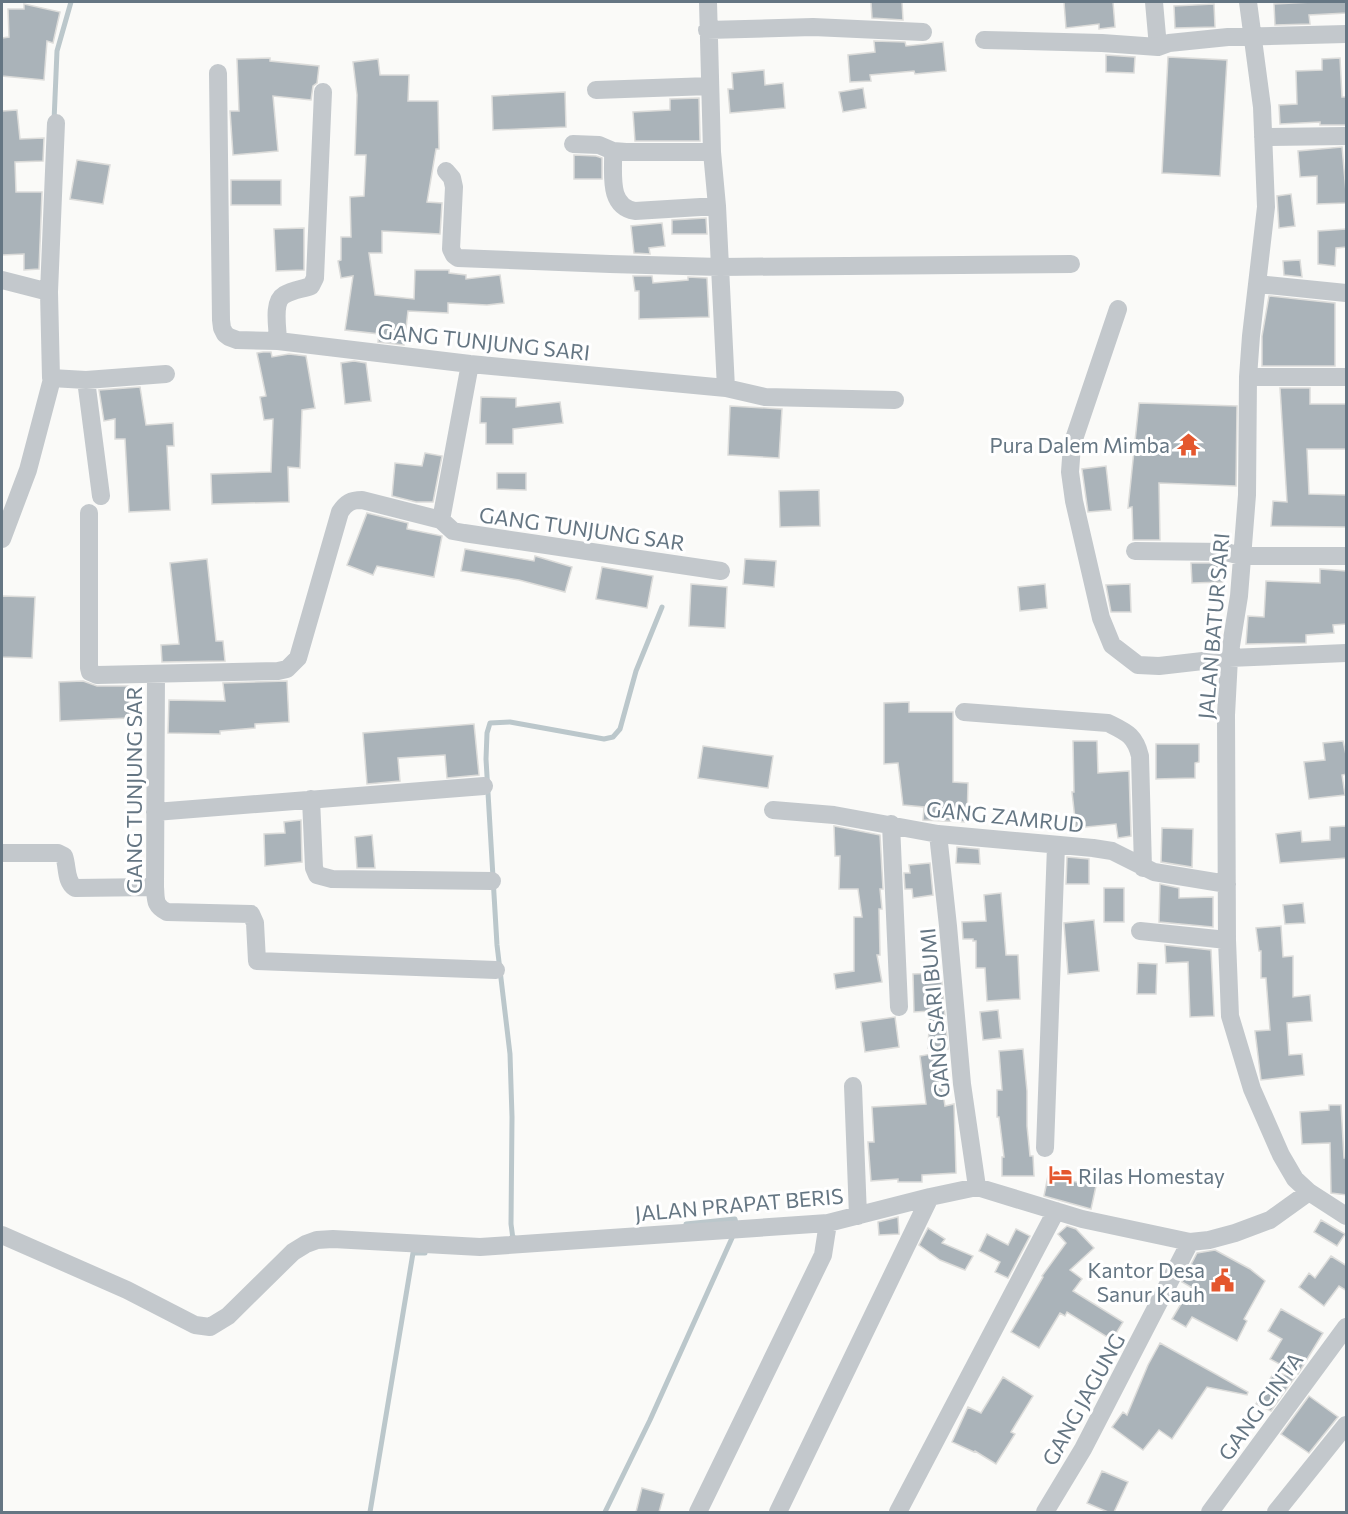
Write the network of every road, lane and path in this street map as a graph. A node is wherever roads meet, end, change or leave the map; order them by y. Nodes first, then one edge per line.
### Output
1 (708, 2) edge
2 (1154, 2) edge
3 (1248, 2) edge
4 (707, 30) junction
5 (923, 32) dead end
6 (1347, 34) edge
7 (1252, 36) junction
8 (984, 40) dead end
9 (1158, 47) junction
10 (218, 73) dead end
11 (710, 86) junction
12 (596, 90) dead end
13 (323, 93) dead end
14 (56, 123) dead end
15 (1347, 136) edge
16 (1263, 137) junction
17 (573, 144) dead end
18 (613, 151) junction
19 (712, 152) junction
20 (446, 171) dead end
21 (717, 206) junction
22 (1071, 264) dead end
23 (720, 267) junction
24 (2, 280) edge
25 (1257, 284) junction
26 (49, 292) junction
27 (1347, 293) edge
28 (1118, 309) dead end
29 (278, 341) junction
30 (470, 364) junction
31 (166, 374) dead end
32 (1248, 377) junction
33 (1347, 377) edge
34 (52, 379) junction
35 (86, 380) junction
36 (726, 388) junction
37 (895, 400) dead end
38 (101, 496) dead end
39 (89, 513) dead end
40 (441, 520) junction
41 (5, 521) edge
42 (2, 539) edge
43 (1135, 551) dead end
44 (1241, 556) junction
45 (1347, 556) edge
46 (721, 571) dead end
47 (1347, 653) edge
48 (1228, 658) junction
49 (156, 674) junction
50 (964, 712) dead end
51 (484, 786) dead end
52 (311, 799) junction
53 (773, 810) dead end
54 (155, 812) junction
55 (891, 825) junction
56 (938, 834) junction
57 (1056, 846) junction
58 (2, 852) edge
59 (1143, 868) junction
60 (492, 881) dead end
61 (1227, 884) junction
62 (155, 887) junction
63 (1140, 931) dead end
64 (1227, 940) junction
65 (496, 970) dead end
66 (899, 1007) dead end
67 (853, 1086) dead end
68 (1045, 1148) dead end
69 (977, 1187) junction
70 (1309, 1192) junction
71 (930, 1197) junction
72 (1056, 1211) junction
73 (858, 1216) junction
74 (1347, 1216) edge
75 (828, 1223) junction
76 (2, 1234) edge
77 (1190, 1242) junction
78 (1347, 1327) edge
79 (1347, 1425) edge
80 (698, 1512) edge
81 (778, 1512) edge
82 (898, 1512) edge
83 (1045, 1512) edge
84 (1210, 1512) edge
85 (1276, 1512) edge

1 - 4 street
2 - 9 street
3 - 7 street, JALAN BATUR SARI
4 - 5 street
4 - 11 street
6 - 7 street
7 - 9 street
7 - 16 street, JALAN BATUR SARI
8 - 9 street
10 - 29 street, GANG TUNJUNG SARI
11 - 12 street
11 - 19 street
13 - 29 street
14 - 26 street
15 - 16 street
16 - 25 street, JALAN BATUR SARI
17 - 18 street
18 - 19 street
18 - 21 street
19 - 21 street
20 - 23 street
21 - 23 street
22 - 23 street
23 - 36 street
24 - 26 street
25 - 27 street
25 - 32 street, JALAN BATUR SARI
26 - 34 street
28 - 48 street
29 - 30 street, GANG TUNJUNG SARI
30 - 36 street, GANG TUNJUNG SARI
30 - 40 street
31 - 35 street
32 - 33 street
32 - 44 street, JALAN BATUR SARI
34 - 35 street
34 - 41 street
35 - 38 street
36 - 37 street, GANG TUNJUNG SARI
39 - 49 street
40 - 46 street, GANG TUNJUNG SAR
40 - 49 street, GANG TUNJUNG SAR
41 - 42 street
43 - 44 street
44 - 45 street
44 - 48 street, JALAN BATUR SARI
47 - 48 street
48 - 61 street, JALAN BATUR SARI
49 - 54 street, GANG TUNJUNG SAR
50 - 59 street
51 - 52 street
52 - 54 street
52 - 60 street
53 - 55 street, GANG ZAMRUD
54 - 62 street, GANG TUNJUNG SAR
55 - 56 street, GANG ZAMRUD
55 - 66 street
56 - 57 street, GANG ZAMRUD
56 - 69 street, GANG SARI BUMI
57 - 59 street, GANG ZAMRUD
57 - 68 street
58 - 62 street
59 - 61 street, GANG ZAMRUD
61 - 64 street, JALAN BATUR SARI
62 - 65 street, GANG TUNJUNG SAR
63 - 64 street
64 - 70 street, JALAN BATUR SARI
67 - 73 street
69 - 71 street, JALAN PRAPAT BERIS
69 - 72 street, JALAN PRAPAT BERIS
70 - 74 street, JALAN BATUR SARI
70 - 77 street, JALAN PRAPAT BERIS
71 - 73 street, JALAN PRAPAT BERIS
71 - 81 street
72 - 77 street, JALAN PRAPAT BERIS
72 - 82 street
73 - 75 street, JALAN PRAPAT BERIS
75 - 76 street, JALAN PRAPAT BERIS
75 - 80 street
77 - 83 street, GANG JAGUNG
78 - 84 street, GANG CINTA
79 - 85 street

